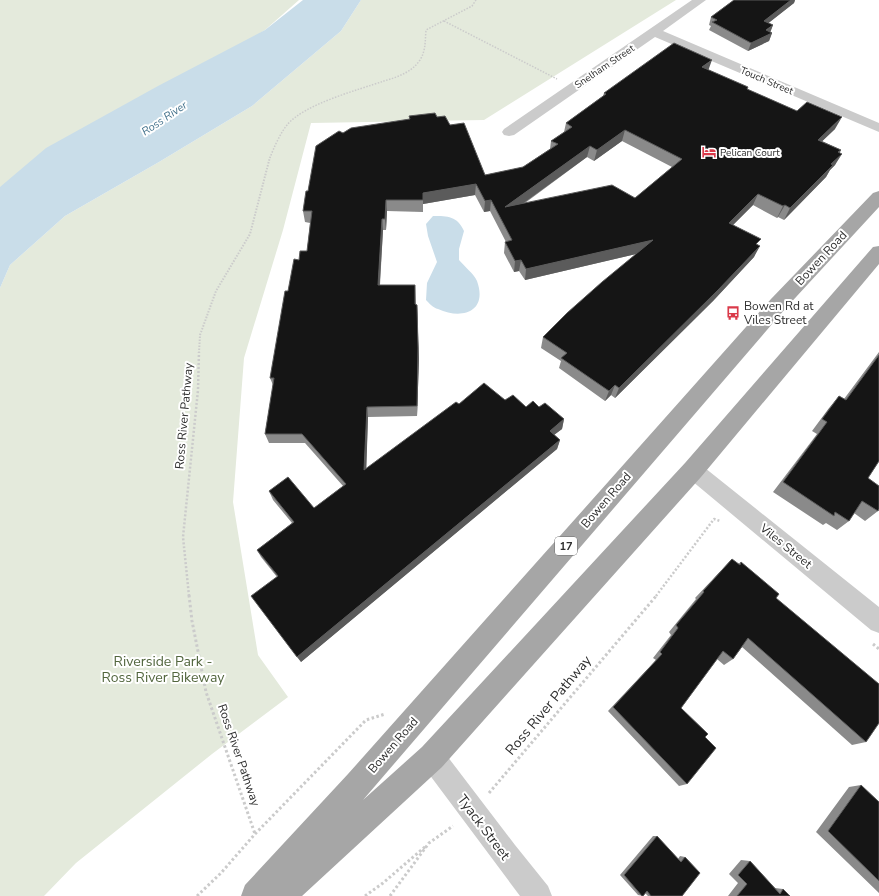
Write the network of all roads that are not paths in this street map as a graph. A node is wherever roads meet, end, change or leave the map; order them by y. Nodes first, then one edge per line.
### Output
1 (700, 0) edge
2 (654, 32) junction
3 (879, 128) edge
4 (509, 132) dead end
5 (879, 197) edge
6 (879, 252) edge
7 (693, 470) junction
8 (879, 622) edge
9 (432, 757) junction
10 (256, 896) edge
11 (279, 896) edge
12 (538, 896) edge

1 - 2 street, Snelham Street
2 - 3 street, Touch Street
2 - 4 street, Snelham Street
5 - 10 main road, Bowen Road / 17
6 - 7 main road
7 - 8 street, Viles Street
7 - 9 main road
9 - 11 main road
9 - 12 street, Tyack Street

